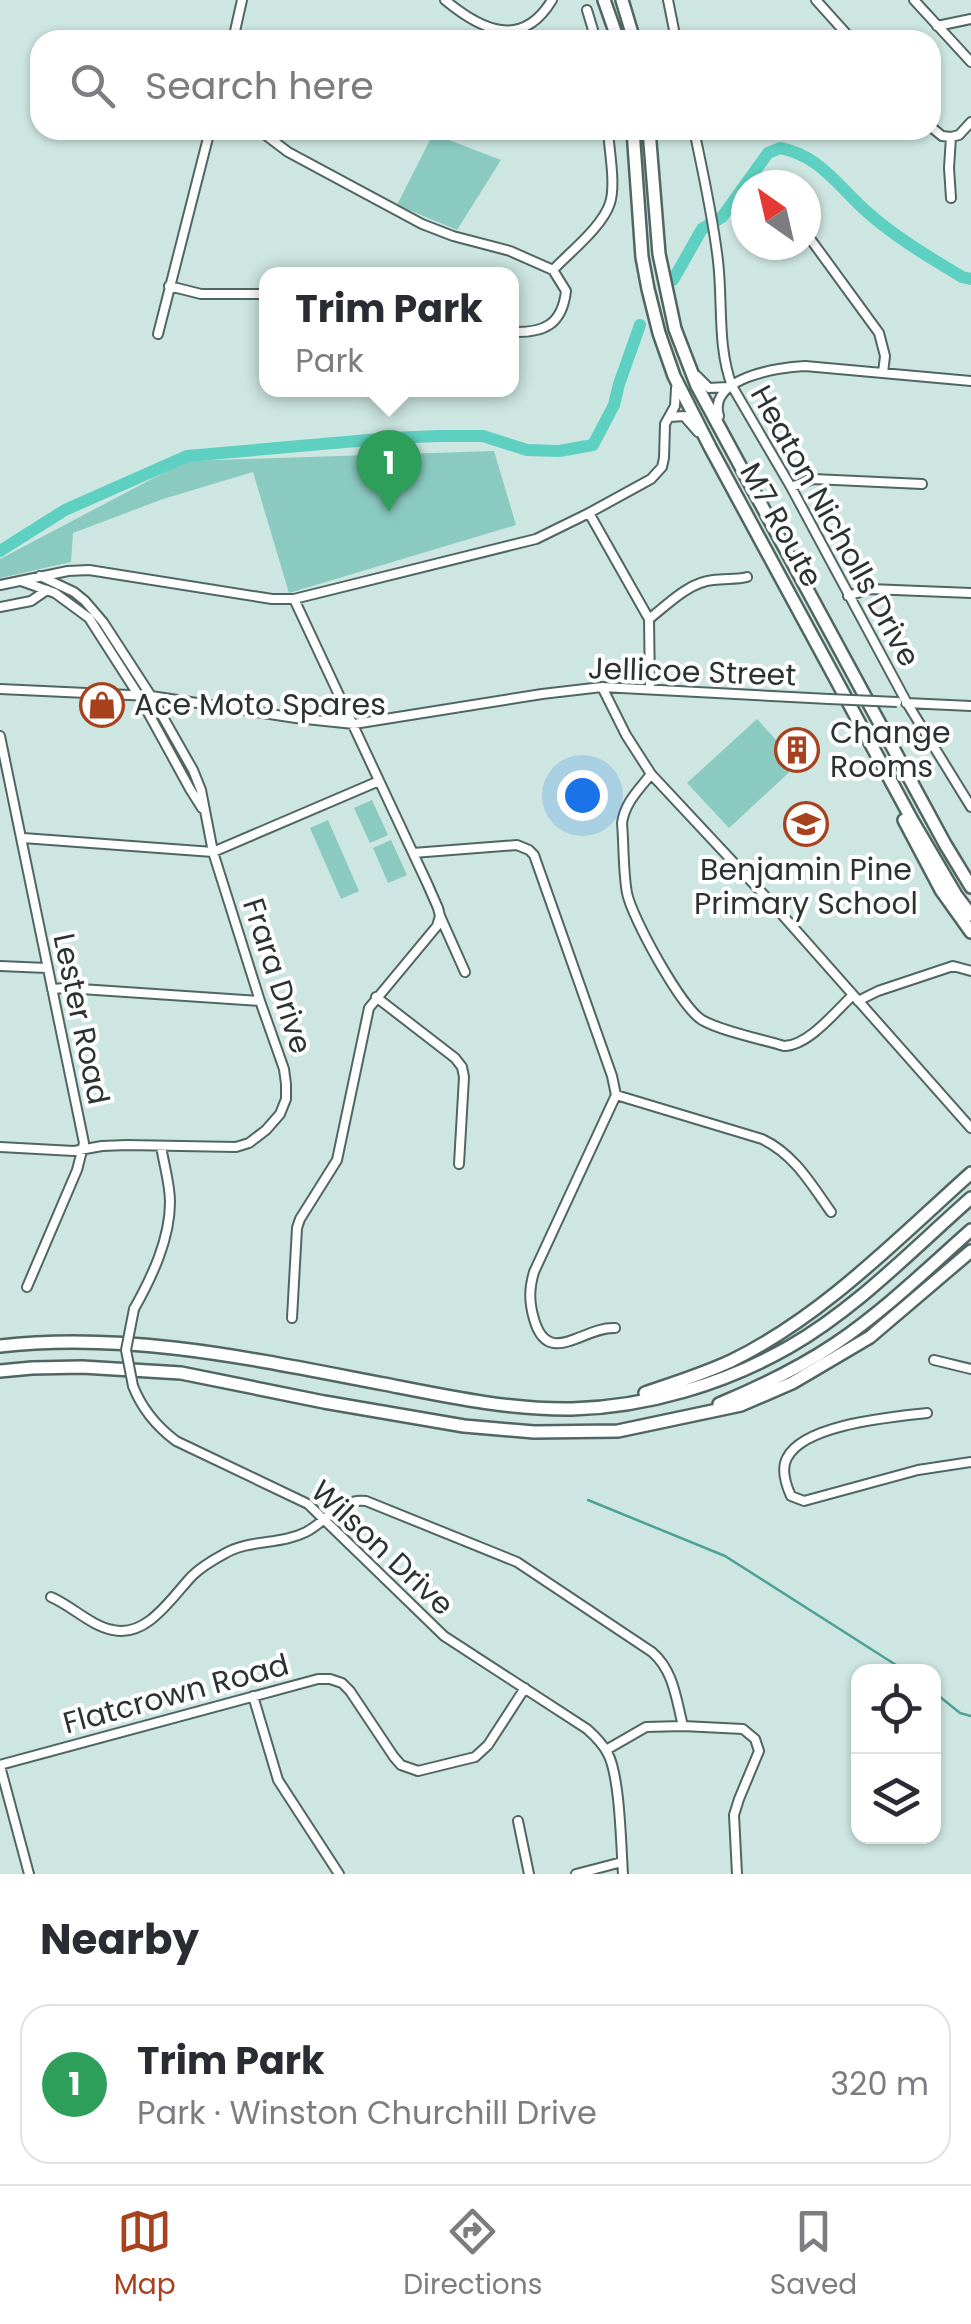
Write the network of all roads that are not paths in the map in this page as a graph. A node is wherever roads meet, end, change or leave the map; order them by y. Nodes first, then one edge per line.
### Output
1 (242, 0) edge
2 (445, 0) edge
3 (552, 0) edge
4 (604, 0) edge
5 (622, 0) edge
6 (668, 0) edge
7 (816, 0) edge
8 (914, 0) edge
9 (586, 10) dead end
10 (971, 19) edge
11 (938, 26) junction
12 (235, 30) edge
13 (498, 30) edge
14 (517, 30) edge
15 (593, 30) edge
16 (614, 30) edge
17 (631, 30) edge
18 (674, 30) edge
19 (843, 30) edge
20 (971, 62) edge
21 (971, 122) edge
22 (941, 135) edge
23 (951, 137) junction
24 (207, 140) edge
25 (272, 140) edge
26 (609, 140) edge
27 (633, 140) edge
28 (650, 140) edge
29 (696, 140) edge
30 (951, 198) dead end
31 (821, 254) edge
32 (553, 270) junction
33 (169, 286) junction
34 (259, 294) edge
35 (519, 332) edge
36 (158, 334) dead end
37 (690, 368) junction
38 (883, 373) junction
39 (674, 376) junction
40 (971, 381) edge
41 (732, 386) junction
42 (670, 417) junction
43 (726, 440) junction
44 (710, 448) junction
45 (922, 484) dead end
46 (791, 488) junction
47 (589, 513) junction
48 (68, 571) junction
49 (40, 576) junction
50 (747, 577) dead end
51 (20, 581) junction
52 (0, 585) edge
53 (67, 588) junction
54 (47, 590) junction
55 (971, 593) edge
56 (848, 596) junction
57 (294, 599) junction
58 (0, 607) edge
59 (648, 619) junction
60 (602, 687) junction
61 (650, 688) junction
62 (0, 689) edge
63 (139, 696) junction
64 (151, 696) junction
65 (902, 702) junction
66 (971, 706) edge
67 (855, 714) junction
68 (354, 724) junction
69 (0, 736) edge
70 (651, 774) junction
71 (379, 781) junction
72 (971, 807) edge
73 (205, 811) junction
74 (22, 838) junction
75 (213, 852) junction
76 (413, 853) junction
77 (971, 886) edge
78 (971, 915) edge
79 (440, 916) junction
80 (971, 932) edge
81 (0, 966) edge
82 (47, 968) junction
83 (971, 971) edge
84 (465, 972) dead end
85 (52, 990) junction
86 (376, 997) junction
87 (855, 998) junction
88 (260, 1001) junction
89 (616, 1095) junction
90 (971, 1128) edge
91 (249, 1143) joint
92 (161, 1146) junction
93 (0, 1147) edge
94 (84, 1149) junction
95 (459, 1164) dead end
96 (971, 1165) edge
97 (971, 1173) edge
98 (971, 1198) edge
99 (831, 1212) dead end
100 (908, 1229) junction
101 (971, 1230) edge
102 (971, 1251) edge
103 (27, 1287) dead end
104 (292, 1318) dead end
105 (615, 1328) dead end
106 (0, 1346) edge
107 (934, 1360) dead end
108 (971, 1369) edge
109 (0, 1372) edge
110 (572, 1409) junction
111 (927, 1413) dead end
112 (688, 1417) junction
113 (971, 1462) edge
114 (324, 1518) junction
115 (51, 1597) dead end
116 (525, 1688) junction
117 (253, 1696) junction
118 (683, 1726) junction
119 (606, 1750) junction
120 (0, 1766) edge
121 (518, 1821) dead end
122 (622, 1862) junction
123 (30, 1874) edge
124 (339, 1874) edge
125 (528, 1874) edge
126 (576, 1874) edge
127 (623, 1874) edge
128 (737, 1874) edge

1 - 12 street
2 - 13 street
3 - 14 street
4 - 16 highway
5 - 17 highway
6 - 18 street
7 - 19 street
8 - 11 street
9 - 15 street
10 - 11 street
11 - 20 street
21 - 23 street
22 - 23 street
23 - 30 street
24 - 33 street
25 - 32 street
26 - 32 street
27 - 39 highway, M7 Route
28 - 37 highway, M7 Route
29 - 41 street, Heaton Nicholls Drive
31 - 38 street
32 - 35 street
33 - 34 street
33 - 36 street
37 - 41 street
37 - 43 highway, M7 Route
38 - 40 street
38 - 41 street
39 - 42 street
39 - 44 highway, M7 Route
41 - 43 street
41 - 46 street, Heaton Nicholls Drive
42 - 44 street
42 - 47 street
43 - 77 highway, M7 Route
44 - 67 highway, M7 Route
45 - 46 street
46 - 56 street, Heaton Nicholls Drive
47 - 57 street
47 - 59 street
48 - 49 street
48 - 53 street
48 - 57 street
49 - 51 street
49 - 53 street, Frara Drive
50 - 59 street
51 - 52 street
51 - 54 street, Frara Drive
53 - 64 street, Frara Drive
54 - 58 street
54 - 63 street, Frara Drive
55 - 56 street
56 - 65 street, Heaton Nicholls Drive
57 - 68 street
59 - 61 street
60 - 61 street, Jellicoe Street
60 - 68 street, Jellicoe Street
60 - 70 street
61 - 65 street, Jellicoe Street, bridge
62 - 63 street, Jellicoe Street
63 - 64 street, Jellicoe Street
63 - 73 street, Frara Drive
64 - 68 street, Jellicoe Street
64 - 73 street, Frara Drive
65 - 66 street, Jellicoe Street
65 - 72 street, Heaton Nicholls Drive
67 - 78 highway, M7 Route
67 - 80 highway
68 - 71 street
69 - 74 street, Lester Road
70 - 87 street
70 - 87 street
71 - 75 street
71 - 76 street
73 - 75 street, Frara Drive
74 - 75 street
74 - 82 street, Lester Road
75 - 88 street, Frara Drive
76 - 79 street
76 - 89 street
79 - 84 street
79 - 86 street
81 - 82 street
82 - 85 street, Lester Road
83 - 87 street
85 - 88 street
85 - 94 street, Lester Road
86 - 95 street
86 - 104 street
87 - 90 street
88 - 91 street, Frara Drive
89 - 99 street
89 - 105 street
91 - 92 street, Lester Road
92 - 94 street, Lester Road
92 - 114 street, Wilson Drive, bridge
93 - 94 street
94 - 103 street
96 - 100 highway
97 - 100 highway
98 - 110 highway
100 - 110 highway
101 - 112 highway
102 - 112 highway
106 - 110 highway
107 - 108 street
109 - 112 highway
111 - 113 street
114 - 115 street
114 - 116 street, Wilson Drive
114 - 118 street
116 - 117 street, Flatcrown Road
116 - 119 street, Wilson Drive
117 - 120 street, Flatcrown Road
117 - 124 street
118 - 119 street
118 - 128 street
119 - 122 street
120 - 123 street
121 - 125 street
122 - 126 street
122 - 127 street

